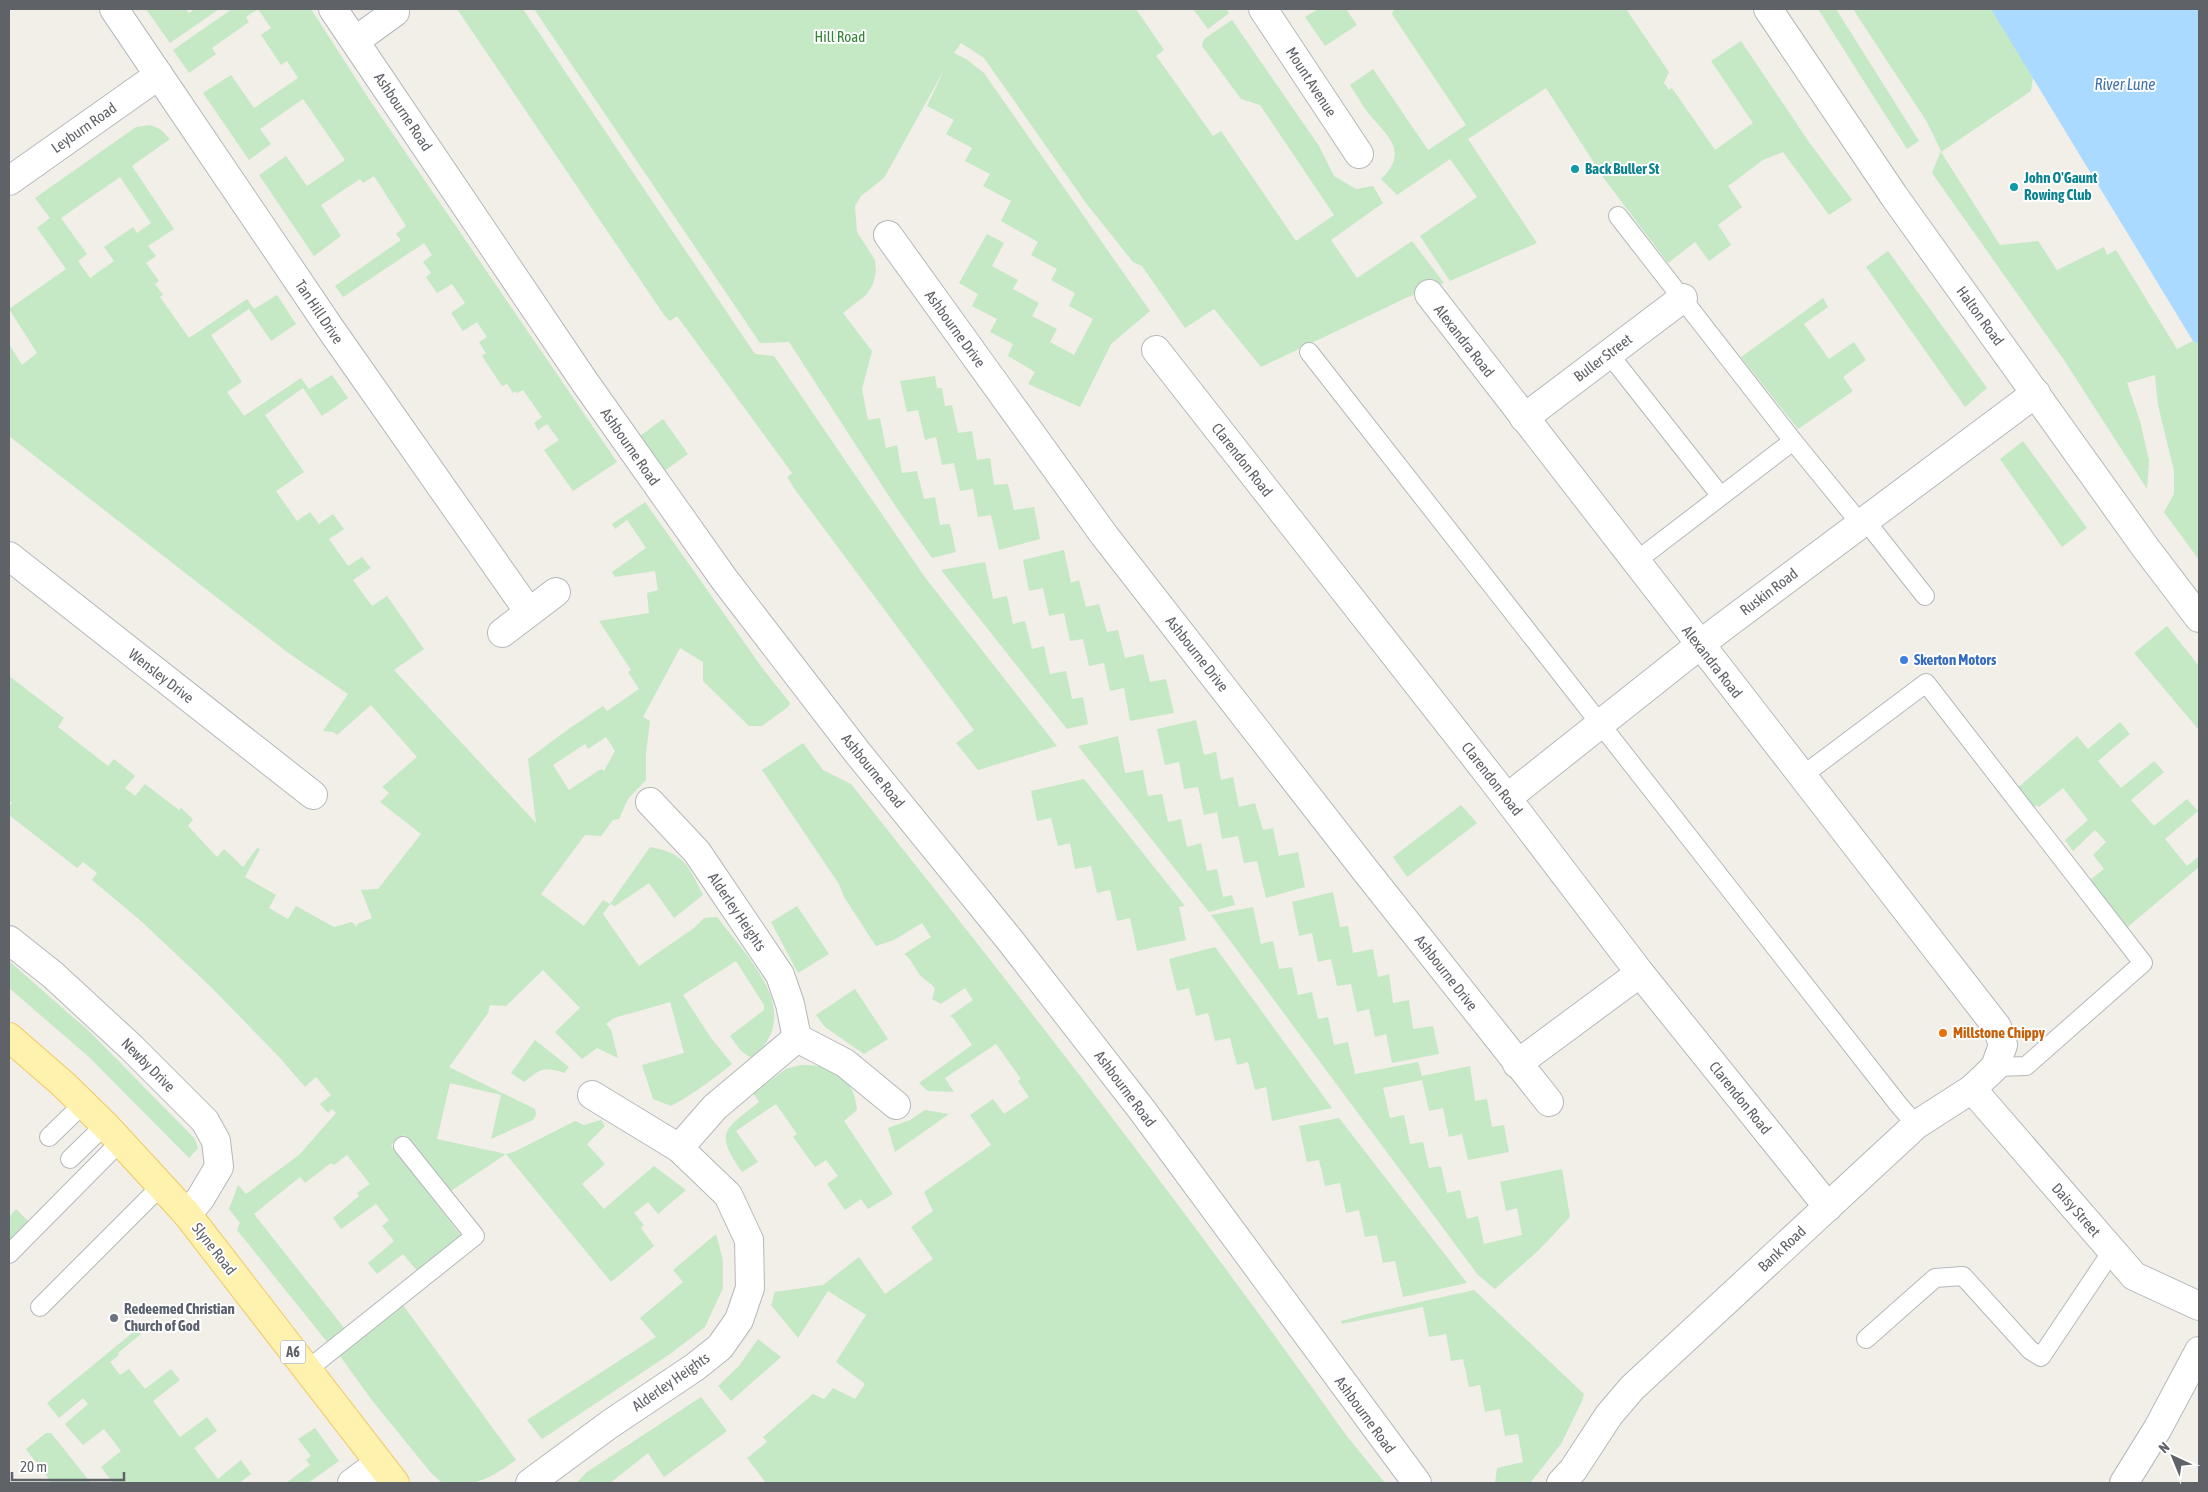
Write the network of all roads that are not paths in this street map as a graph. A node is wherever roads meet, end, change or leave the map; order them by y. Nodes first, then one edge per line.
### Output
1 (114, 9) edge
2 (333, 9) edge
3 (1263, 9) edge
4 (1768, 9) edge
5 (395, 12) dead end
6 (355, 41) junction
7 (159, 75) junction
8 (1359, 154) dead end
9 (9, 181) edge
10 (1618, 216) dead end
11 (888, 235) dead end
12 (1429, 294) dead end
13 (1683, 298) junction
14 (1156, 350) dead end
15 (1309, 352) dead end
16 (1609, 354) junction
17 (2036, 393) junction
18 (1524, 418) junction
19 (1793, 441) junction
20 (1720, 495) junction
21 (1863, 521) junction
22 (9, 556) edge
23 (1634, 562) junction
24 (556, 592) dead end
25 (1925, 596) dead end
26 (529, 612) junction
27 (2199, 618) edge
28 (502, 633) dead end
29 (1699, 645) junction
30 (1600, 724) junction
31 (1802, 776) junction
32 (314, 795) dead end
33 (1507, 798) junction
34 (650, 802) dead end
35 (9, 940) edge
36 (1640, 973) junction
37 (1997, 1027) joint
38 (9, 1037) edge
39 (797, 1038) junction
40 (1517, 1064) junction
41 (1995, 1067) junction
42 (1972, 1089) junction
43 (592, 1095) dead end
44 (1549, 1102) dead end
45 (83, 1104) junction
46 (896, 1105) dead end
47 (1916, 1125) junction
48 (113, 1133) junction
49 (49, 1137) dead end
50 (403, 1146) dead end
51 (679, 1148) junction
52 (70, 1158) dead end
53 (161, 1186) junction
54 (1828, 1207) junction
55 (186, 1214) junction
56 (2112, 1251) junction
57 (9, 1254) edge
58 (2199, 1306) edge
59 (40, 1307) dead end
60 (1866, 1339) dead end
61 (2199, 1351) edge
62 (307, 1370) junction
63 (387, 1473) edge
64 (535, 1482) edge
65 (352, 1483) edge
66 (1417, 1483) edge
67 (1561, 1483) edge
68 (2124, 1483) edge

1 - 7 street, Tan Hill Drive
2 - 6 street, Ashbourne Road
3 - 8 street, Mount Avenue
4 - 17 street, Halton Road
5 - 6 street
6 - 66 street, Ashbourne Road
7 - 9 street, Leyburn Road
7 - 26 street, Tan Hill Drive
10 - 13 lane
11 - 40 street, Ashbourne Drive
12 - 18 street, Alexandra Road
13 - 16 street, Buller Street
13 - 19 lane
14 - 33 street, Clarendon Road
15 - 30 lane
16 - 18 street, Buller Street
16 - 20 lane
17 - 21 street, Ruskin Road
17 - 27 street, Halton Road
18 - 23 street, Alexandra Road
19 - 20 lane
19 - 21 lane
20 - 23 lane
21 - 25 lane
21 - 29 street, Ruskin Road
22 - 32 street, Wensley Drive
23 - 29 street, Alexandra Road
24 - 26 street
26 - 28 street
29 - 30 street, Ruskin Road
29 - 31 street, Alexandra Road
30 - 33 street, Ruskin Road
30 - 47 lane
31 - 37 street, Alexandra Road
31 - 41 lane
33 - 36 street, Clarendon Road
34 - 39 street, Alderley Heights
35 - 55 street, Newby Drive
36 - 40 street
36 - 54 street, Clarendon Road
37 - 41 street, Bank Road
38 - 45 main road, Slyne Road / A6
39 - 46 street
39 - 51 street
40 - 44 street, Ashbourne Drive
41 - 42 street, Bank Road
42 - 47 street, Bank Road
42 - 56 street, Daisy Street
43 - 51 street, Alderley Heights
45 - 48 main road, Slyne Road / A6
45 - 49 lane
47 - 54 street, Bank Road
48 - 52 lane
48 - 53 main road, Slyne Road / A6
48 - 57 lane
50 - 62 lane
51 - 64 street, Alderley Heights
53 - 55 main road, Slyne Road / A6
53 - 59 lane
54 - 67 street, Bank Road
55 - 62 main road, Slyne Road / A6
56 - 58 street, Daisy Street
56 - 60 lane
61 - 68 street
62 - 63 main road, Slyne Road / A6
63 - 65 street

